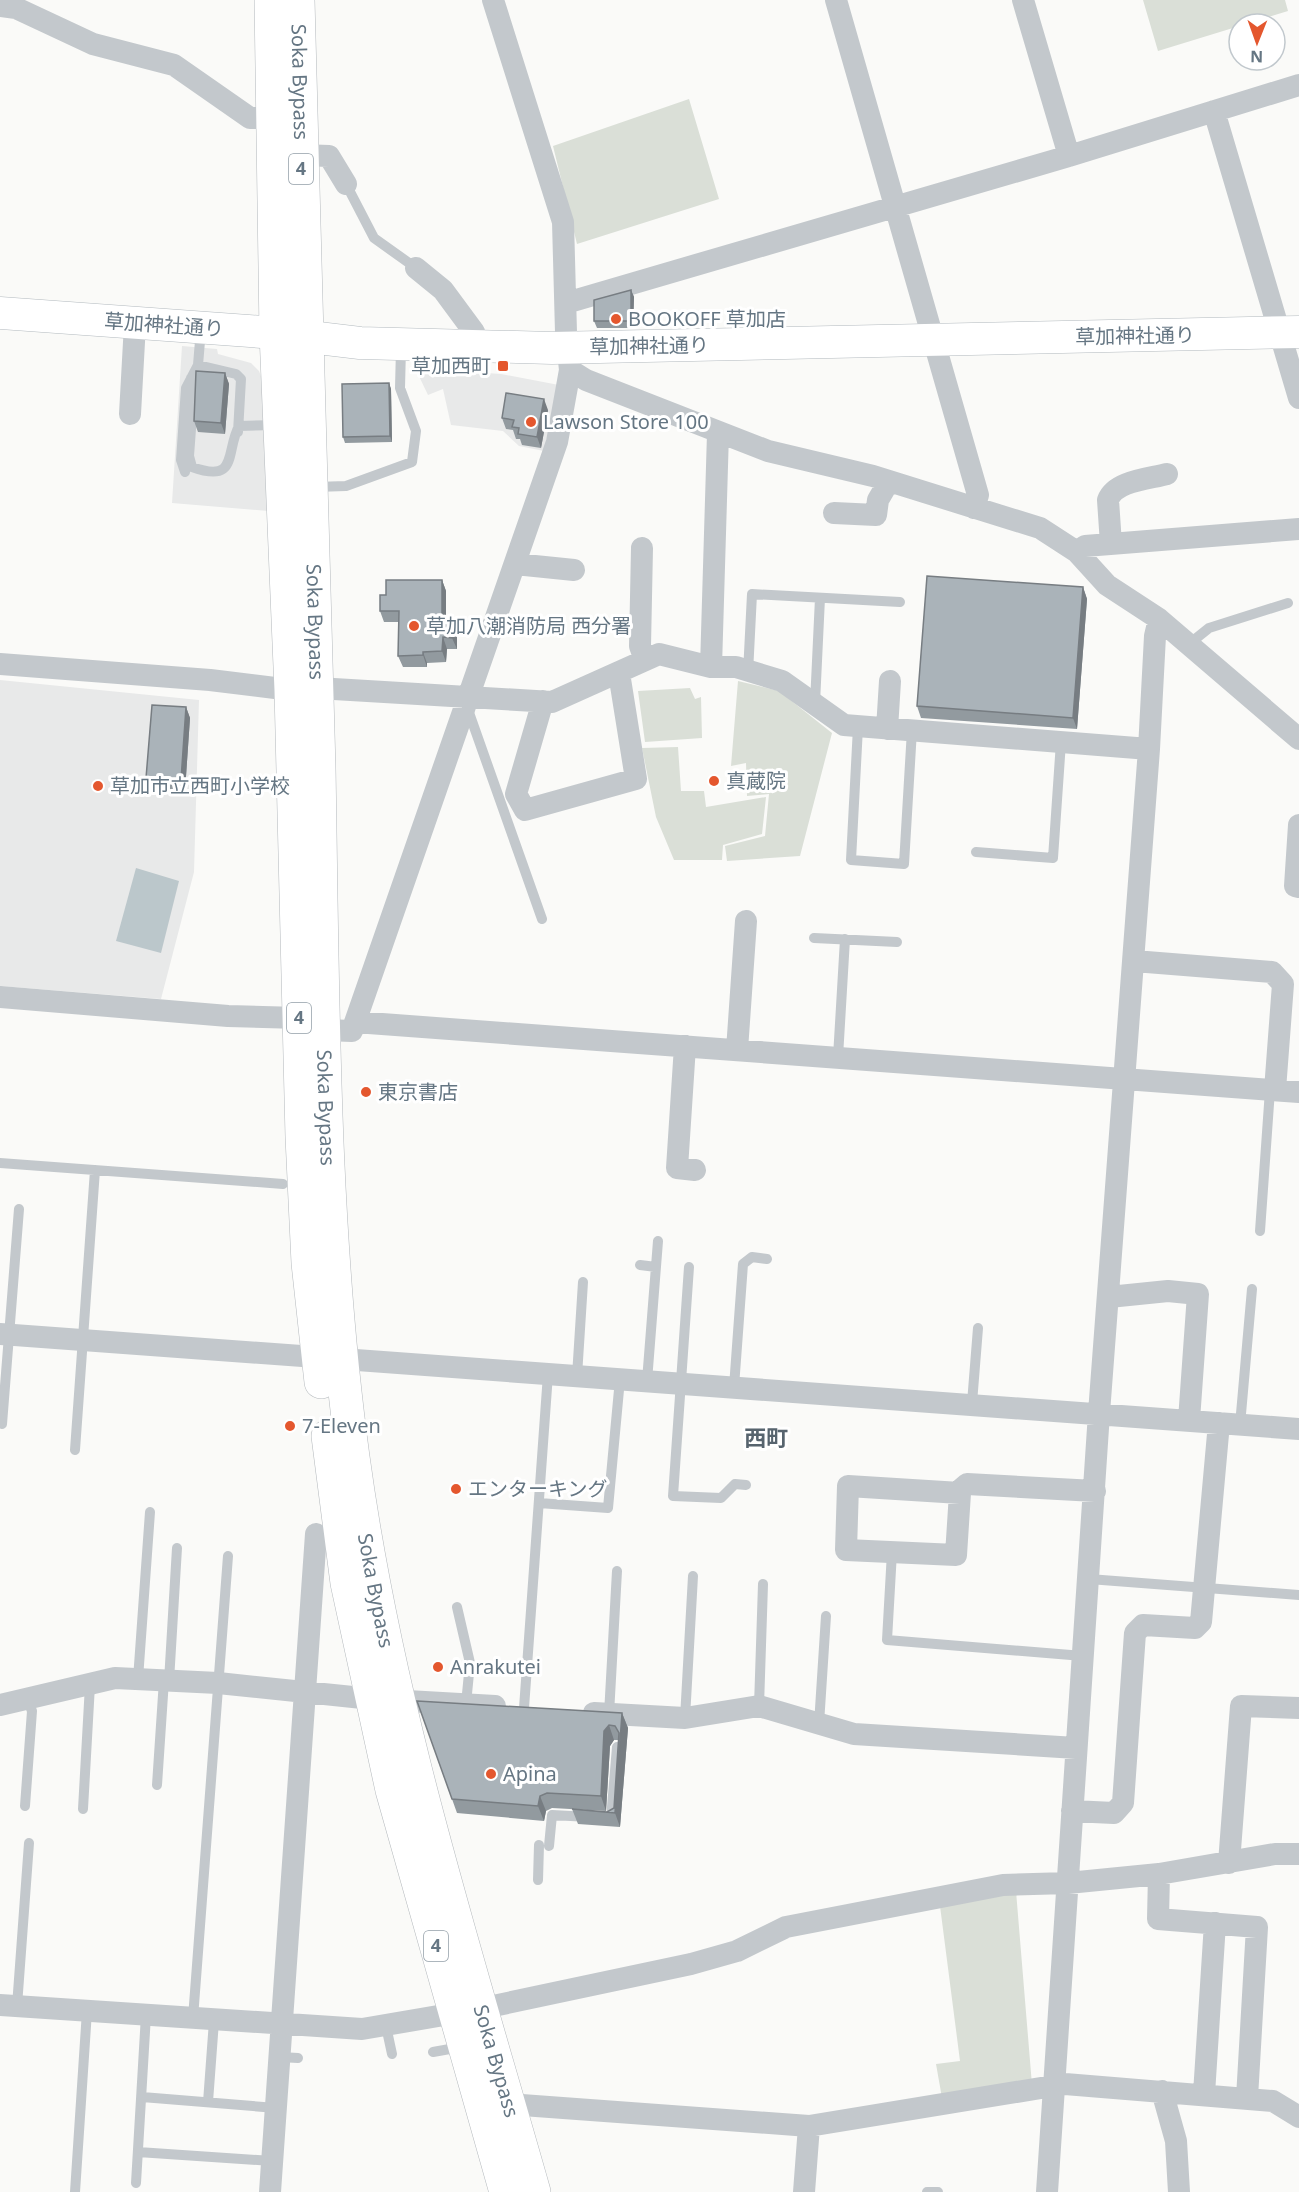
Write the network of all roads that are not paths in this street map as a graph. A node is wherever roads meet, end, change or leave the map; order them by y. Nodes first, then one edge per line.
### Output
1 (271, 0) edge
2 (298, 0) edge
3 (493, 0) edge
4 (836, 0) edge
5 (1027, 2) edge
6 (0, 6) edge
7 (1299, 85) edge
8 (1214, 111) junction
9 (274, 118) junction
10 (301, 155) junction
11 (1069, 156) junction
12 (346, 184) joint
13 (897, 207) junction
14 (416, 268) joint
15 (566, 303) junction
16 (0, 313) edge
17 (135, 324) junction
18 (201, 328) junction
19 (1290, 332) edge
20 (292, 335) junction
21 (933, 340) junction
22 (401, 345) junction
23 (474, 346) junction
24 (569, 359) junction
25 (198, 364) junction
26 (191, 378) junction
27 (1299, 398) edge
28 (130, 414) dead end
29 (280, 425) junction
30 (239, 426) junction
31 (718, 434) junction
32 (238, 441) dead end
33 (185, 472) dead end
34 (1167, 474) dead end
35 (889, 481) junction
36 (313, 487) junction
37 (974, 508) junction
38 (834, 513) dead end
39 (1299, 529) edge
40 (1111, 544) junction
41 (642, 548) dead end
42 (1077, 552) junction
43 (515, 564) junction
44 (574, 570) dead end
45 (820, 598) junction
46 (900, 602) dead end
47 (1288, 603) dead end
48 (1159, 619) junction
49 (1189, 644) junction
50 (645, 660) junction
51 (0, 664) edge
52 (711, 667) junction
53 (619, 673) junction
54 (748, 673) junction
55 (890, 681) dead end
56 (304, 689) junction
57 (468, 700) junction
58 (543, 701) junction
59 (814, 704) junction
60 (858, 727) junction
61 (887, 729) junction
62 (912, 730) junction
63 (1299, 739) edge
64 (1061, 741) junction
65 (1149, 749) junction
66 (1299, 825) edge
67 (976, 852) dead end
68 (1299, 886) edge
69 (542, 919) dead end
70 (746, 921) dead end
71 (813, 938) dead end
72 (845, 939) junction
73 (897, 942) dead end
74 (1134, 961) junction
75 (0, 997) edge
76 (327, 1023) junction
77 (685, 1046) junction
78 (737, 1050) junction
79 (838, 1058) junction
80 (1123, 1081) junction
81 (1272, 1090) junction
82 (1299, 1092) edge
83 (0, 1163) edge
84 (95, 1170) junction
85 (695, 1170) dead end
86 (283, 1184) dead end
87 (19, 1209) dead end
88 (1260, 1231) dead end
89 (658, 1241) dead end
90 (767, 1259) dead end
91 (640, 1265) dead end
92 (656, 1267) junction
93 (689, 1267) dead end
94 (583, 1282) dead end
95 (1252, 1289) dead end
96 (1109, 1297) junction
97 (978, 1328) dead end
98 (5, 1335) edge
99 (83, 1340) junction
100 (329, 1358) junction
101 (548, 1374) junction
102 (577, 1376) junction
103 (620, 1379) junction
104 (647, 1380) junction
105 (681, 1383) junction
106 (734, 1387) junction
107 (972, 1403) junction
108 (1099, 1413) junction
109 (1189, 1420) junction
110 (2, 1424) dead end
111 (1230, 1424) junction
112 (1299, 1429) edge
113 (75, 1450) dead end
114 (746, 1485) dead end
115 (1095, 1491) junction
116 (960, 1493) junction
117 (539, 1503) junction
118 (150, 1512) dead end
119 (316, 1534) dead end
120 (177, 1548) dead end
121 (892, 1552) junction
122 (228, 1556) dead end
123 (617, 1571) dead end
124 (693, 1576) dead end
125 (1089, 1579) junction
126 (763, 1584) dead end
127 (1204, 1588) junction
128 (1299, 1594) edge
129 (457, 1607) dead end
130 (825, 1616) dead end
131 (1084, 1656) junction
132 (138, 1679) junction
133 (167, 1680) junction
134 (218, 1683) junction
135 (90, 1685) junction
136 (305, 1691) junction
137 (27, 1699) junction
138 (385, 1699) junction
139 (466, 1704) junction
140 (0, 1705) edge
141 (759, 1706) junction
142 (1299, 1708) edge
143 (535, 1709) joint
144 (577, 1712) edge
145 (609, 1714) junction
146 (685, 1718) junction
147 (819, 1724) junction
148 (617, 1747) edge
149 (1076, 1748) junction
150 (156, 1785) dead end
151 (25, 1806) dead end
152 (83, 1809) dead end
153 (1072, 1810) junction
154 (29, 1843) dead end
155 (1299, 1854) edge
156 (1229, 1863) junction
157 (1160, 1874) junction
158 (538, 1880) dead end
159 (1068, 1883) junction
160 (1215, 1923) junction
161 (9, 2005) edge
162 (87, 2011) junction
163 (467, 2011) junction
164 (146, 2015) junction
165 (203, 2020) junction
166 (283, 2025) junction
167 (386, 2026) junction
168 (392, 2054) dead end
169 (1054, 2086) junction
170 (1162, 2091) junction
171 (1204, 2094) junction
172 (142, 2097) junction
173 (1247, 2098) junction
174 (208, 2102) junction
175 (508, 2104) junction
176 (276, 2108) junction
177 (1299, 2117) edge
178 (808, 2126) junction
179 (138, 2152) junction
180 (272, 2161) junction
181 (136, 2183) dead end
182 (75, 2192) edge
183 (270, 2192) edge
184 (506, 2192) edge
185 (534, 2192) edge
186 (804, 2192) edge
187 (927, 2192) edge
188 (938, 2192) edge
189 (1047, 2192) edge
190 (1179, 2192) edge

1 - 9 highway, Soka Bypass / 4
2 - 10 highway, Soka Bypass / 4
3 - 15 street
4 - 13 street
5 - 11 street
6 - 9 street
7 - 8 street
8 - 11 street
8 - 19 street
9 - 20 highway, Soka Bypass / 4
10 - 12 street
10 - 20 highway, Soka Bypass / 4
11 - 13 street
12 - 14 lane
13 - 15 street
13 - 21 street
14 - 23 street
15 - 24 street
16 - 17 street, 草加神社通り
17 - 18 street, 草加神社通り
17 - 28 street
18 - 20 street, 草加神社通り
18 - 25 lane
19 - 21 street, 草加神社通り
19 - 27 street
20 - 22 street, 草加神社通り
20 - 29 highway, Soka Bypass / 4
20 - 36 highway, Soka Bypass / 4
21 - 24 street, 草加神社通り
21 - 37 street
22 - 23 street, 草加神社通り
22 - 36 lane
23 - 24 street, 草加神社通り
24 - 31 street
24 - 43 street
25 - 26 lane
25 - 30 lane
26 - 30 lane
26 - 33 lane
29 - 30 lane
29 - 56 highway, Soka Bypass / 4
30 - 32 lane
31 - 35 street
31 - 52 street
34 - 40 street
35 - 37 street
35 - 38 street
36 - 56 highway, Soka Bypass / 4
37 - 42 street
39 - 40 street
40 - 42 street
41 - 50 street
42 - 48 street
43 - 44 street
43 - 57 street
45 - 46 lane
45 - 54 lane
45 - 59 lane
47 - 49 lane
48 - 49 street
48 - 65 street
49 - 63 street
50 - 52 street
50 - 53 street
51 - 56 street
52 - 54 street
53 - 58 street
53 - 58 street
54 - 59 street
55 - 61 street
56 - 57 street
56 - 76 highway, Soka Bypass / 4
57 - 58 street
57 - 69 lane
57 - 76 street
59 - 60 street
60 - 61 street
60 - 62 lane
61 - 62 street
62 - 64 street
64 - 65 street
64 - 67 lane
65 - 74 street
66 - 68 street
70 - 78 street
71 - 72 lane
72 - 73 lane
72 - 79 lane
74 - 80 street
74 - 81 street
75 - 76 street
76 - 77 street
76 - 100 highway, Soka Bypass / 4
77 - 78 street
77 - 85 street
78 - 79 street
79 - 80 street
80 - 81 street
80 - 96 street
81 - 82 street
81 - 88 lane
83 - 84 lane
84 - 86 lane
84 - 99 lane
87 - 98 lane
89 - 92 lane
90 - 106 lane
91 - 92 lane
92 - 104 lane
93 - 105 lane
94 - 102 lane
95 - 111 lane
96 - 108 street
96 - 109 street
97 - 107 lane
98 - 99 street
98 - 110 lane
99 - 100 street
99 - 113 lane
100 - 101 street
100 - 138 highway, Soka Bypass / 4
100 - 138 highway, Soka Bypass / 4
101 - 102 street
101 - 117 lane
102 - 103 street
103 - 104 street
103 - 117 lane
104 - 105 street
105 - 106 street
105 - 114 lane
106 - 107 street
107 - 108 street
108 - 109 street
108 - 115 street
109 - 111 street
111 - 112 street
111 - 127 street
115 - 116 street
115 - 125 street
116 - 121 street
116 - 121 street
117 - 143 lane
118 - 132 lane
119 - 136 street
120 - 133 lane
121 - 131 lane
122 - 134 lane
123 - 145 lane
124 - 146 lane
125 - 127 lane
125 - 131 street
126 - 141 lane
127 - 128 lane
127 - 153 street
129 - 139 lane
130 - 147 lane
131 - 149 street
132 - 133 street
132 - 135 street
133 - 134 street
133 - 150 lane
134 - 136 street
134 - 165 lane
135 - 137 street
135 - 152 lane
136 - 138 street
136 - 166 street
137 - 140 street
137 - 151 lane
138 - 139 street
138 - 163 highway, Soka Bypass / 4
138 - 163 highway, Soka Bypass / 4
139 - 143 street
141 - 146 street
141 - 147 street
142 - 156 street
144 - 145 street
145 - 146 street
147 - 149 street
148 - 158 lane
149 - 153 street
153 - 159 street
154 - 161 lane
155 - 156 street
156 - 157 street
157 - 159 street
157 - 160 street
159 - 163 street
159 - 169 street
160 - 171 street
160 - 173 street
161 - 162 street
162 - 164 street
162 - 182 lane
163 - 167 street
163 - 175 highway, Soka Bypass / 4
163 - 184 highway, Soka Bypass / 4
164 - 165 street
164 - 172 lane
165 - 166 street
165 - 174 lane
166 - 167 street
166 - 176 street
167 - 168 lane
169 - 170 street
169 - 178 street
169 - 189 street
170 - 171 street
170 - 190 street
171 - 173 street
172 - 174 lane
172 - 179 lane
173 - 177 street
174 - 176 lane
175 - 178 street
175 - 185 highway, Soka Bypass / 4
176 - 180 street
178 - 186 street
179 - 180 lane
179 - 181 lane
180 - 183 street
187 - 188 lane

